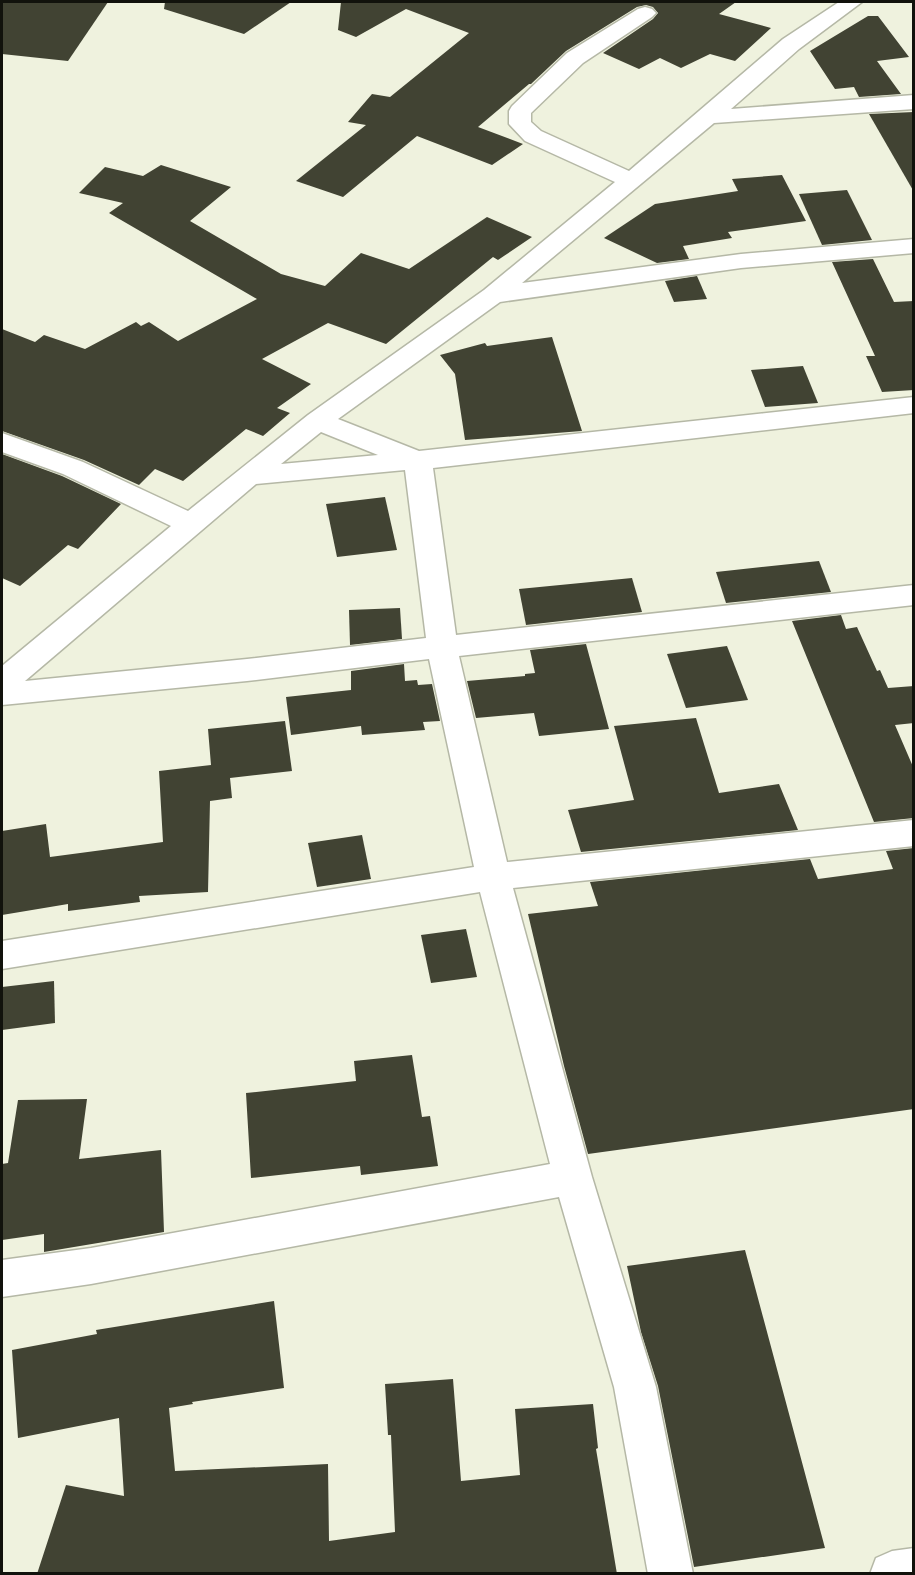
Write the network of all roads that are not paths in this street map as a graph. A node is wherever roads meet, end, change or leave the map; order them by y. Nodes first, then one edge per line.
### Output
1 (852, 2) edge
2 (645, 12) dead end
3 (914, 102) edge
4 (708, 117) junction
5 (632, 181) junction
6 (914, 246) edge
7 (493, 295) junction
8 (914, 405) edge
9 (318, 421) junction
10 (2, 442) edge
11 (418, 461) junction
12 (248, 476) junction
13 (191, 524) junction
14 (914, 595) edge
15 (442, 647) junction
16 (2, 683) edge
17 (2, 694) edge
18 (914, 833) edge
19 (493, 877) junction
20 (2, 955) edge
21 (573, 1177) junction
22 (2, 1279) edge
23 (914, 1570) edge
24 (671, 1574) edge
25 (892, 1574) edge

1 - 4 street
2 - 5 street
3 - 4 street
4 - 5 street
5 - 7 street
6 - 7 street
7 - 9 street
8 - 11 street
9 - 11 street
9 - 12 street
10 - 13 street
11 - 12 street
11 - 15 street
12 - 13 street
13 - 16 street
14 - 15 street
15 - 17 street
15 - 19 street
18 - 19 street
19 - 20 street
19 - 21 street
21 - 22 street
21 - 24 street
23 - 25 street

